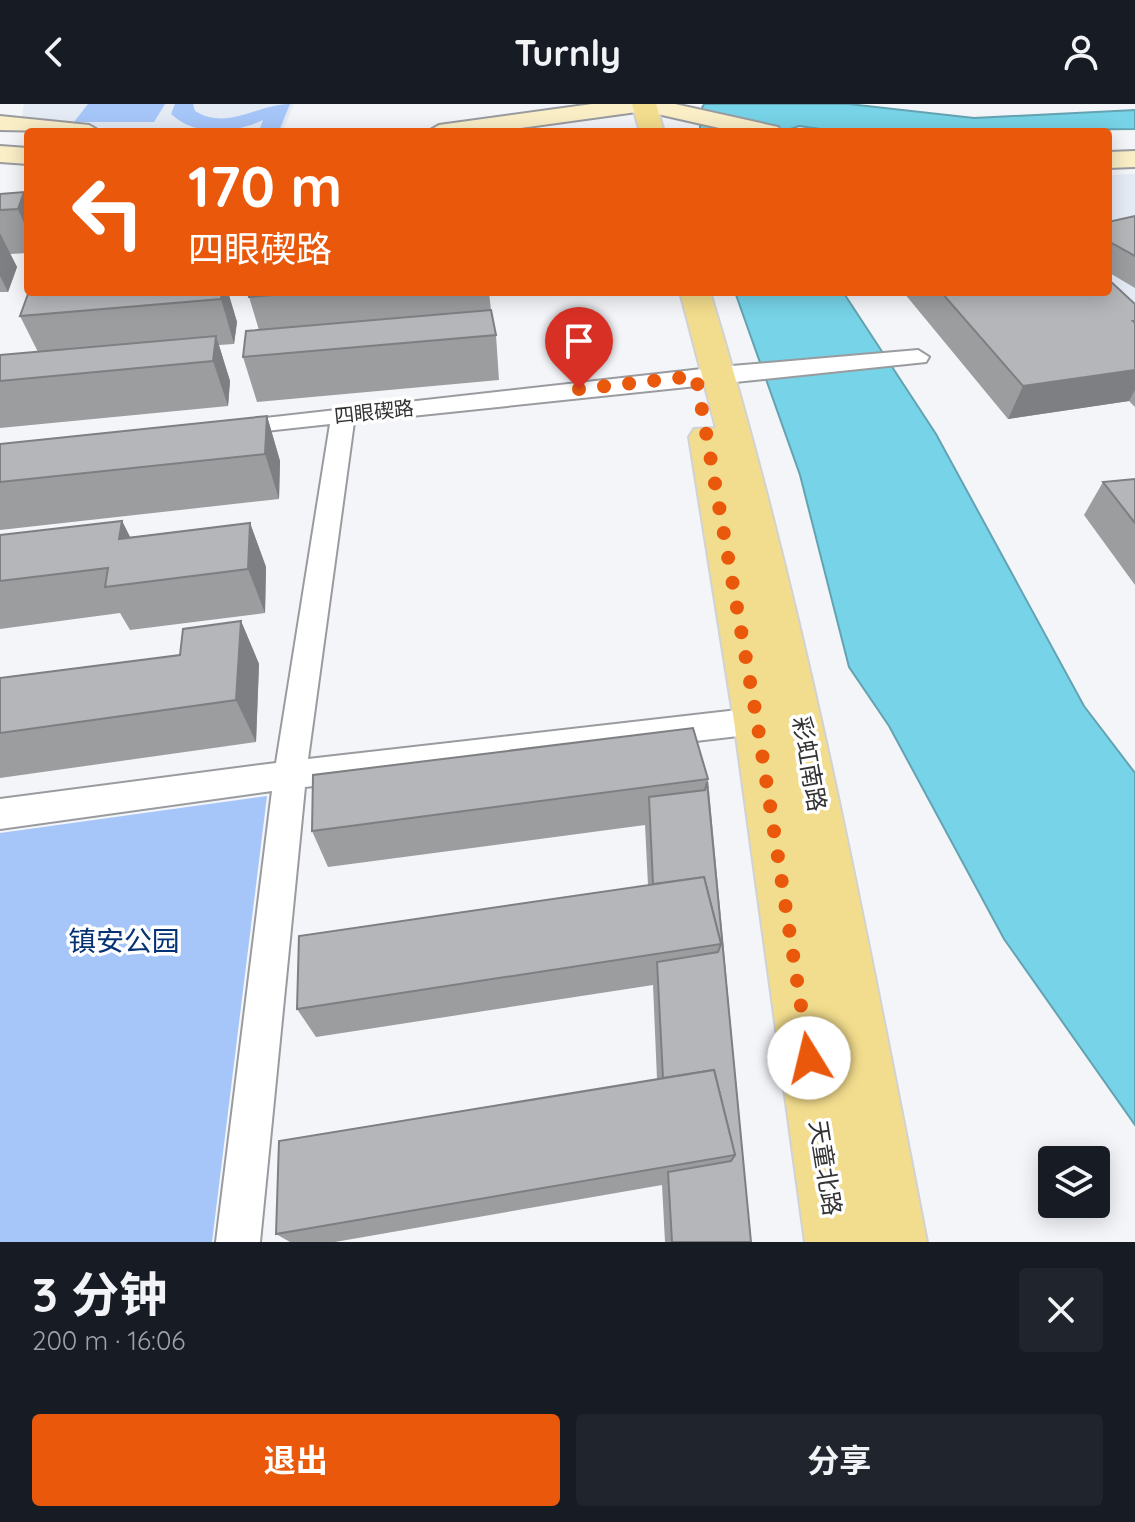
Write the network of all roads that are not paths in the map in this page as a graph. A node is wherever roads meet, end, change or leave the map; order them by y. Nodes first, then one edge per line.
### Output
1 (635, 114) edge
2 (0, 123) edge
3 (49, 128) edge
4 (483, 128) edge
5 (542, 128) edge
6 (750, 128) edge
7 (0, 140) edge
8 (24, 142) edge
9 (0, 154) edge
10 (24, 156) edge
11 (1135, 159) edge
12 (1112, 160) edge
13 (672, 296) edge
14 (696, 296) edge
15 (918, 357) dead end
16 (721, 374) junction
17 (343, 415) junction
18 (202, 430) edge
19 (779, 718) junction
20 (290, 775) junction
21 (0, 814) edge
22 (238, 1242) edge
23 (837, 1242) edge
24 (895, 1242) edge

1 - 4 main road
1 - 5 main road
1 - 6 main road
2 - 3 main road
7 - 8 main road
9 - 10 main road
11 - 12 main road
13 - 16 main road, 天童北路
14 - 16 main road
15 - 16 street, 四眼碶路
16 - 17 street, 四眼碶路
16 - 19 main road, 天童北路
17 - 18 street, 四眼碶路
17 - 20 street
19 - 20 street
19 - 23 main road, 天童北路
19 - 24 main road, 彩虹南路
20 - 21 street
20 - 22 street

